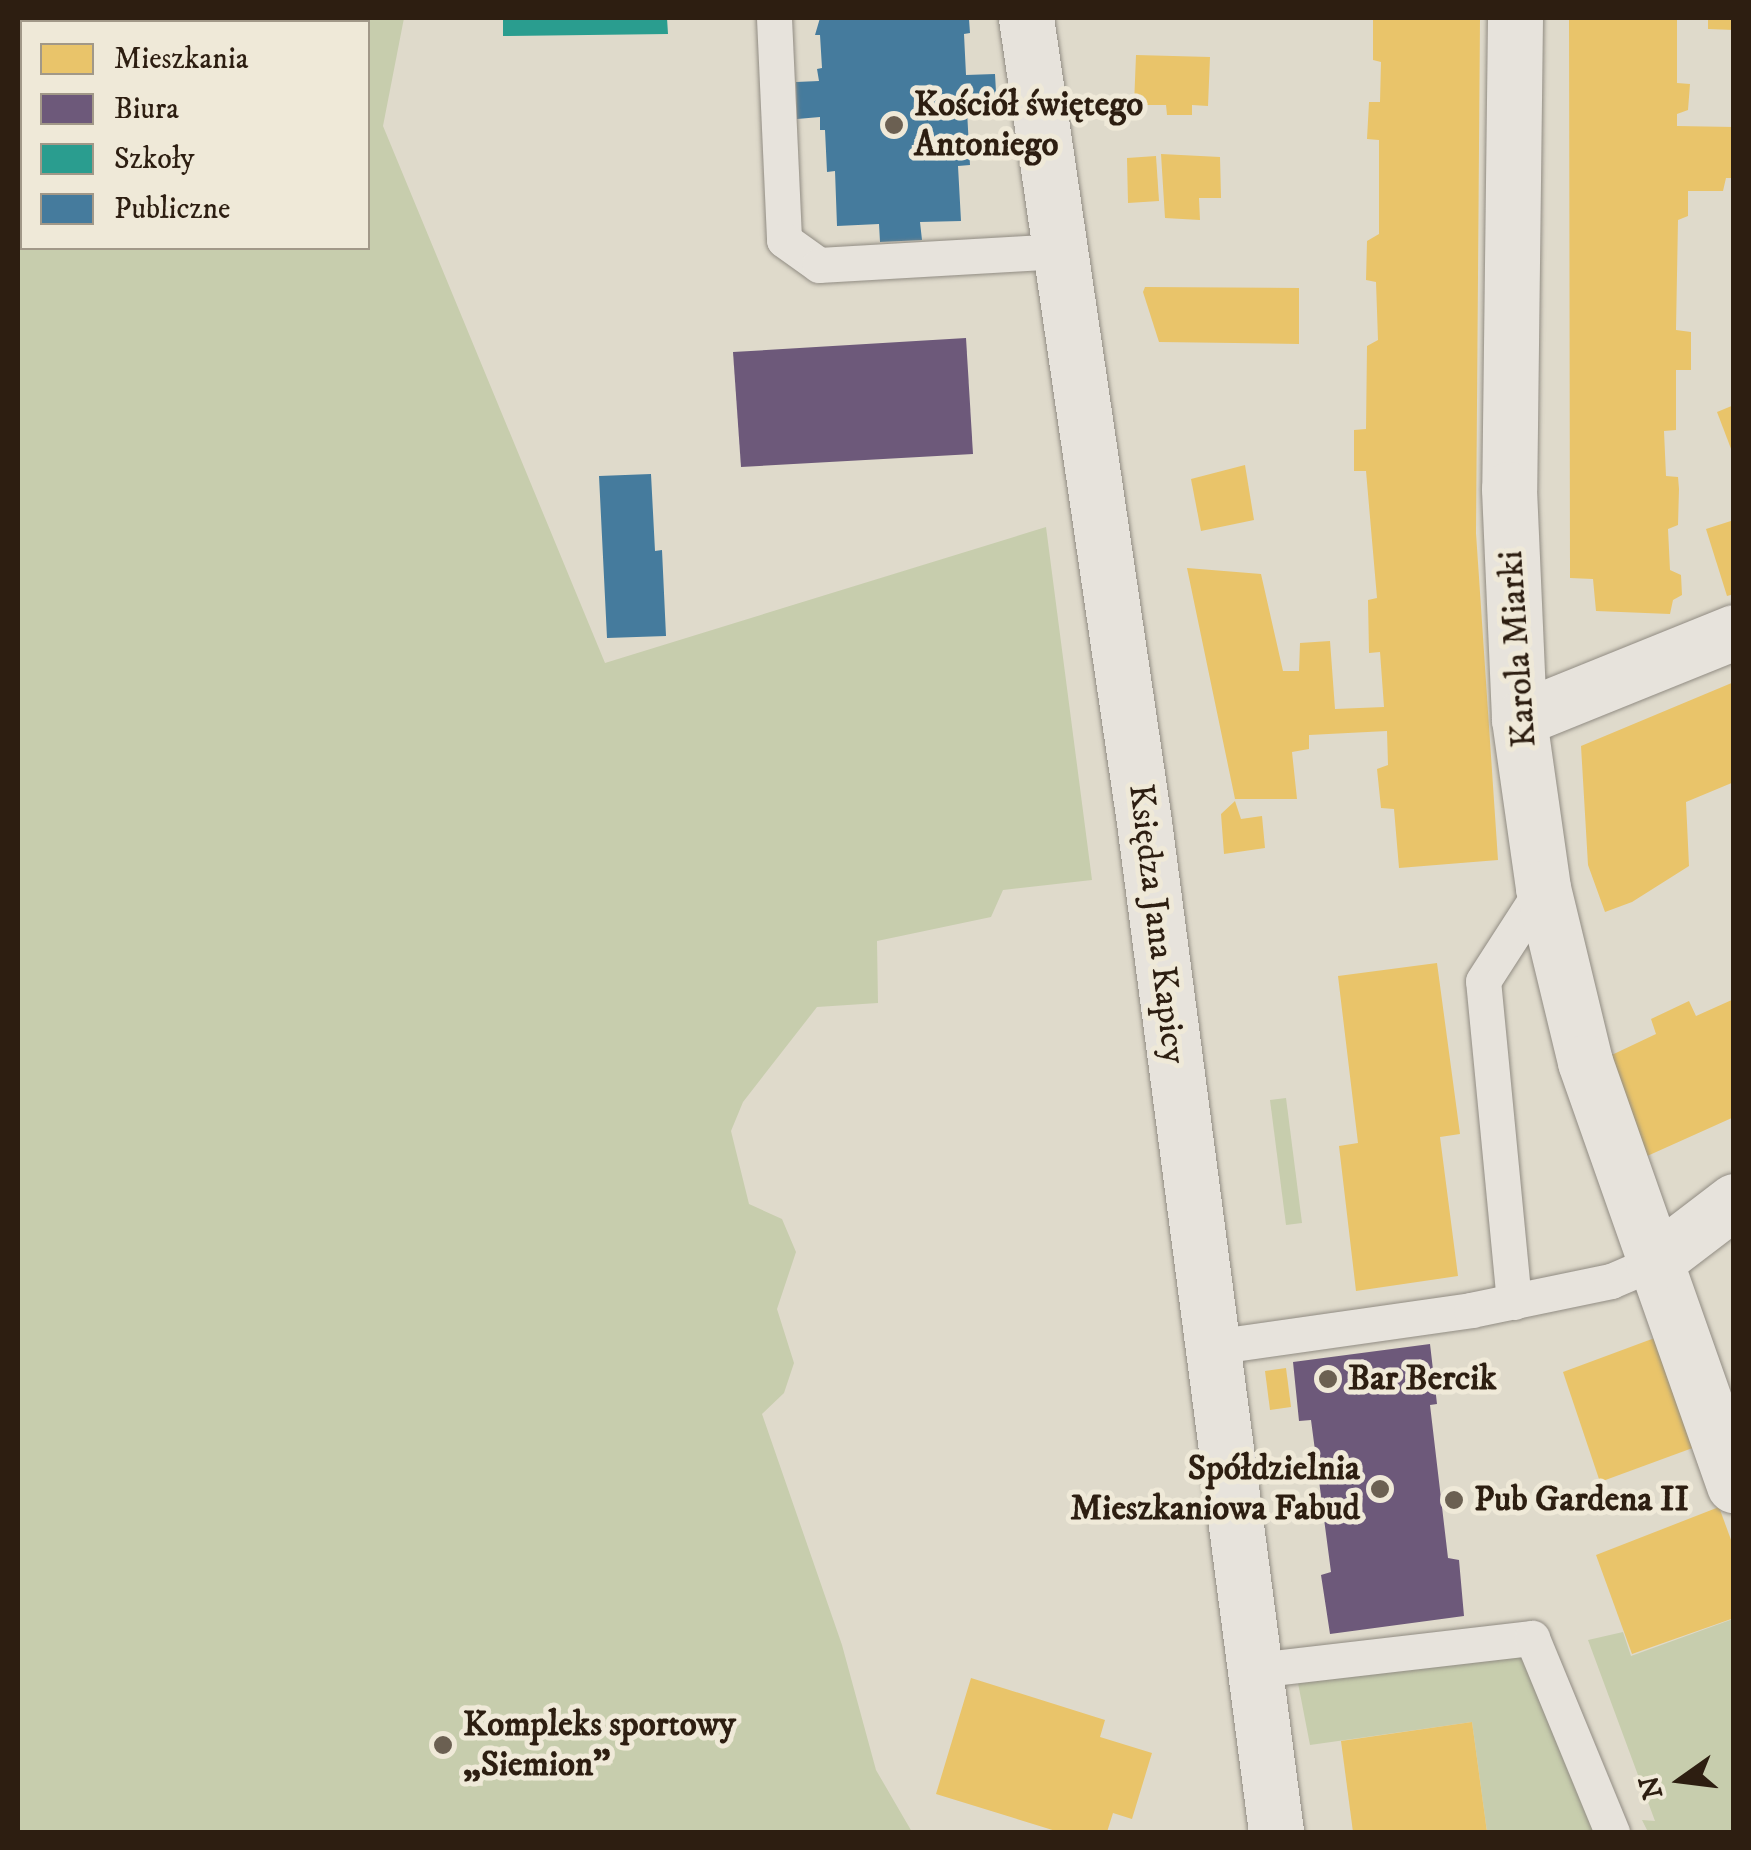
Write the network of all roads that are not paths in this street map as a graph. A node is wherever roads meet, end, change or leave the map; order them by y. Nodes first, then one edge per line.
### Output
1 (774, 18) edge
2 (1026, 18) edge
3 (1515, 18) edge
4 (1061, 251) junction
5 (1734, 632) edge
6 (1519, 718) junction
7 (1543, 888) junction
8 (1734, 1201) edge
9 (1653, 1263) junction
10 (1514, 1302) junction
11 (1212, 1347) junction
12 (1734, 1486) edge
13 (1255, 1670) junction
14 (1276, 1832) edge
15 (1612, 1832) edge

1 - 4 lane
2 - 4 street, Księdza Jana Kapicy
3 - 6 street, Karola Miarki
4 - 11 street, Księdza Jana Kapicy
5 - 6 street
6 - 7 street, Karola Miarki
7 - 9 street, Karola Miarki
7 - 10 lane
8 - 9 street
9 - 10 lane
9 - 12 street, Karola Miarki
10 - 11 lane
11 - 13 street, Księdza Jana Kapicy
13 - 14 street, Księdza Jana Kapicy
13 - 15 lane

